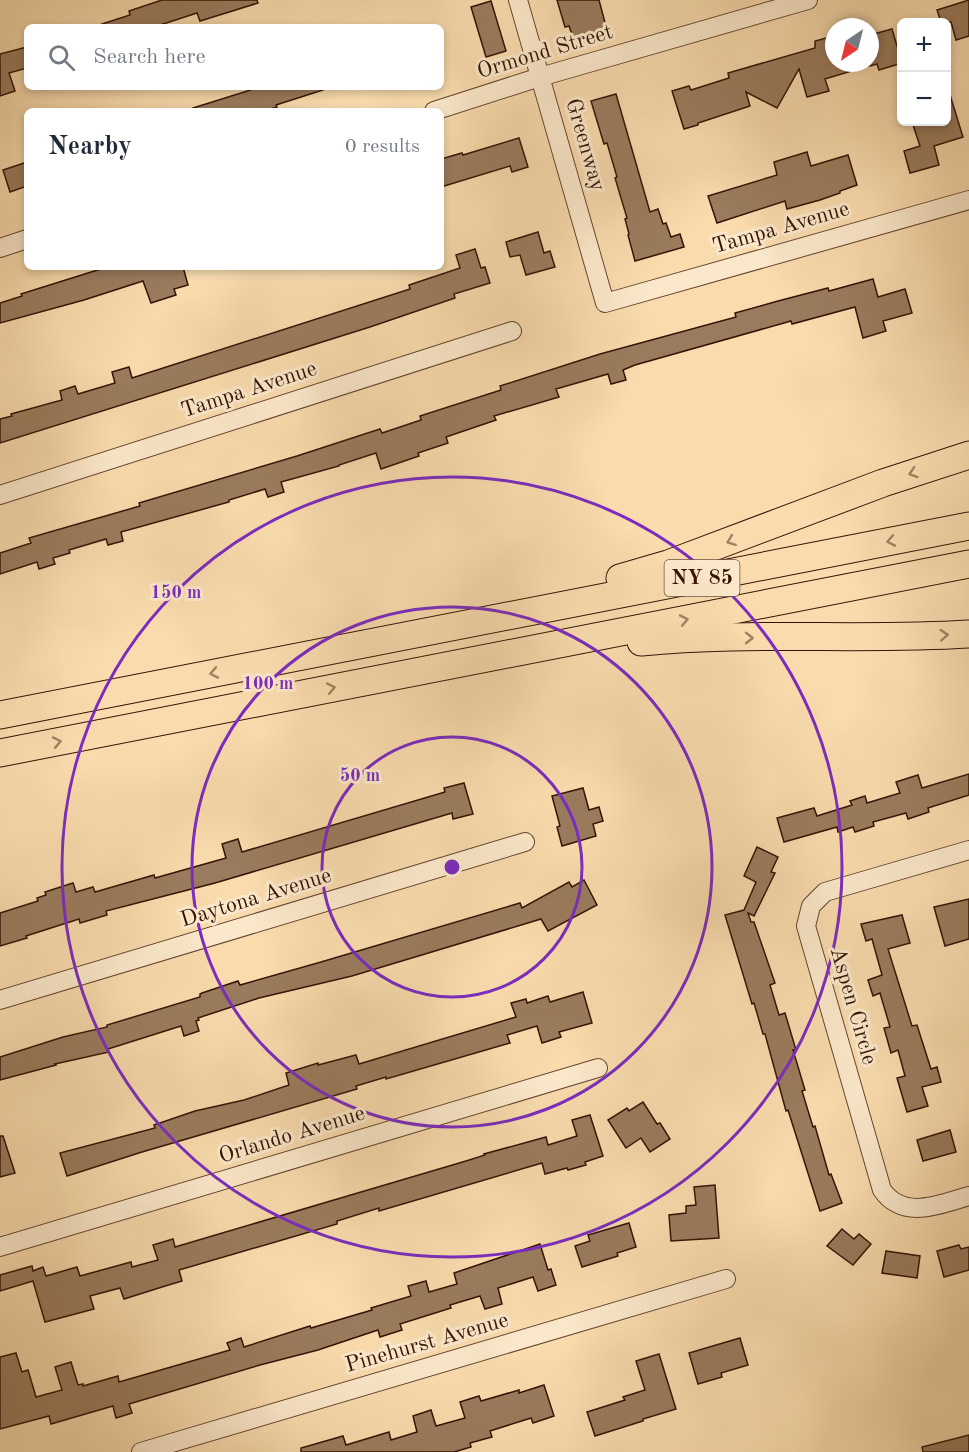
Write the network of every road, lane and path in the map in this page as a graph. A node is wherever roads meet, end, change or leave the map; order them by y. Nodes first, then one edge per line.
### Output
1 (518, 0) edge
2 (808, 0) edge
3 (540, 77) junction
4 (443, 108) edge
5 (969, 200) edge
6 (24, 240) edge
7 (0, 248) edge
8 (605, 303) joint
9 (512, 331) dead end
10 (969, 455) edge
11 (0, 495) edge
12 (969, 526) edge
13 (969, 564) edge
14 (436, 630) junction
15 (969, 634) edge
16 (482, 659) junction
17 (0, 715) edge
18 (0, 753) edge
19 (525, 842) dead end
20 (969, 850) edge
21 (0, 1000) edge
22 (598, 1068) dead end
23 (969, 1196) edge
24 (0, 1247) edge
25 (726, 1279) dead end
26 (141, 1452) edge

1 - 3 street, Greenway
2 - 3 street, Ormond Street
3 - 4 street, Ormond Street
3 - 8 street, Greenway
5 - 8 street, Tampa Avenue
6 - 7 street
9 - 11 street, Tampa Avenue
10 -> 14 highway
12 -> 14 highway, NY 85
16 -> 13 highway, NY 85
14 -> 17 highway, NY 85
16 -> 15 highway
18 -> 16 highway, NY 85
19 - 21 street, Daytona Avenue
20 - 23 street, Aspen Circle
22 - 24 street, Orlando Avenue
25 - 26 street, Pinehurst Avenue

